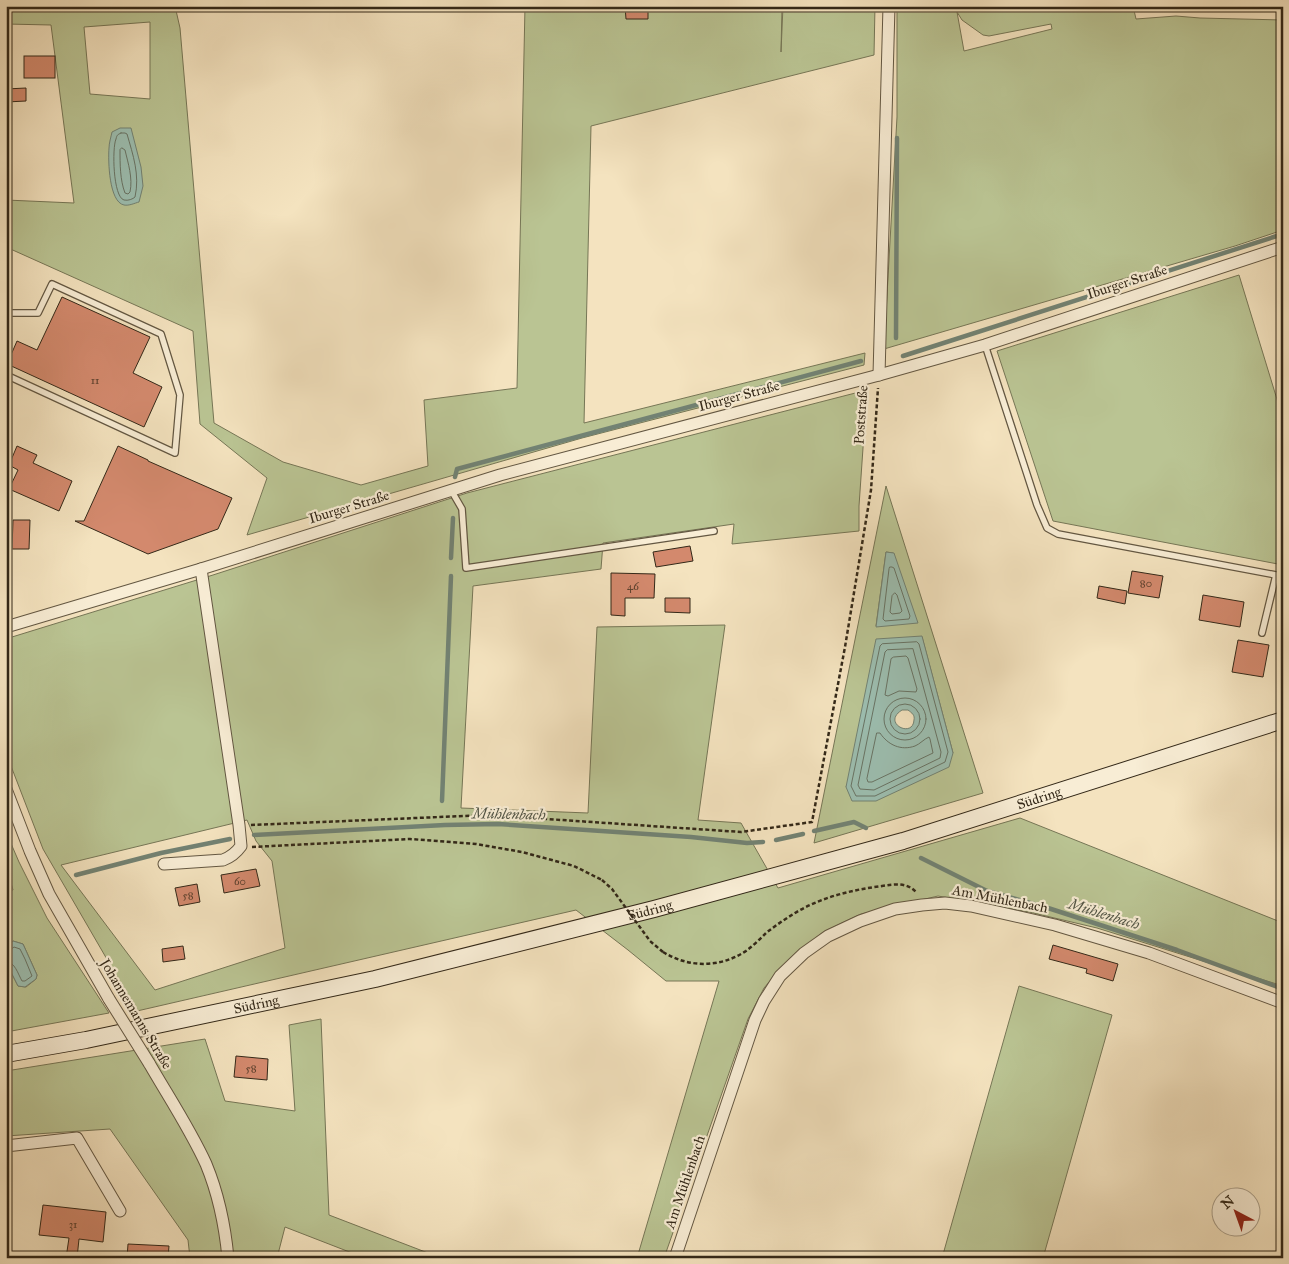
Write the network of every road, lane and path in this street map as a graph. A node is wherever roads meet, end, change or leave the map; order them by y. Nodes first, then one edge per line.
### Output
1 (889, 6) edge
2 (1283, 247) edge
3 (6, 313) edge
4 (985, 345) junction
5 (6, 375) edge
6 (879, 375) junction
7 (451, 490) junction
8 (714, 531) dead end
9 (201, 569) junction
10 (6, 627) edge
11 (1262, 634) dead end
12 (1283, 720) edge
13 (6, 789) edge
14 (240, 825) junction
15 (241, 846) junction
16 (164, 864) dead end
17 (922, 905) junction
18 (1283, 1003) edge
19 (6, 1054) edge
20 (6, 1146) edge
21 (120, 1211) dead end
22 (228, 1258) edge
23 (675, 1258) edge

1 - 6 street, Poststraße
2 - 4 street, Iburger Straße
3 - 5 lane
4 - 6 street, Iburger Straße
4 - 11 lane
6 - 7 street, Iburger Straße
6 - 14 path, Poststraße
7 - 8 lane
7 - 9 street, Iburger Straße
9 - 10 street, Iburger Straße
9 - 14 street
12 - 19 main road, Südring
13 - 22 street, Johannemanns Straße, bridge
14 - 15 street
15 - 16 street
15 - 17 path, bridge
17 - 18 street, Am Mühlenbach
17 - 23 street, Am Mühlenbach
20 - 21 street

